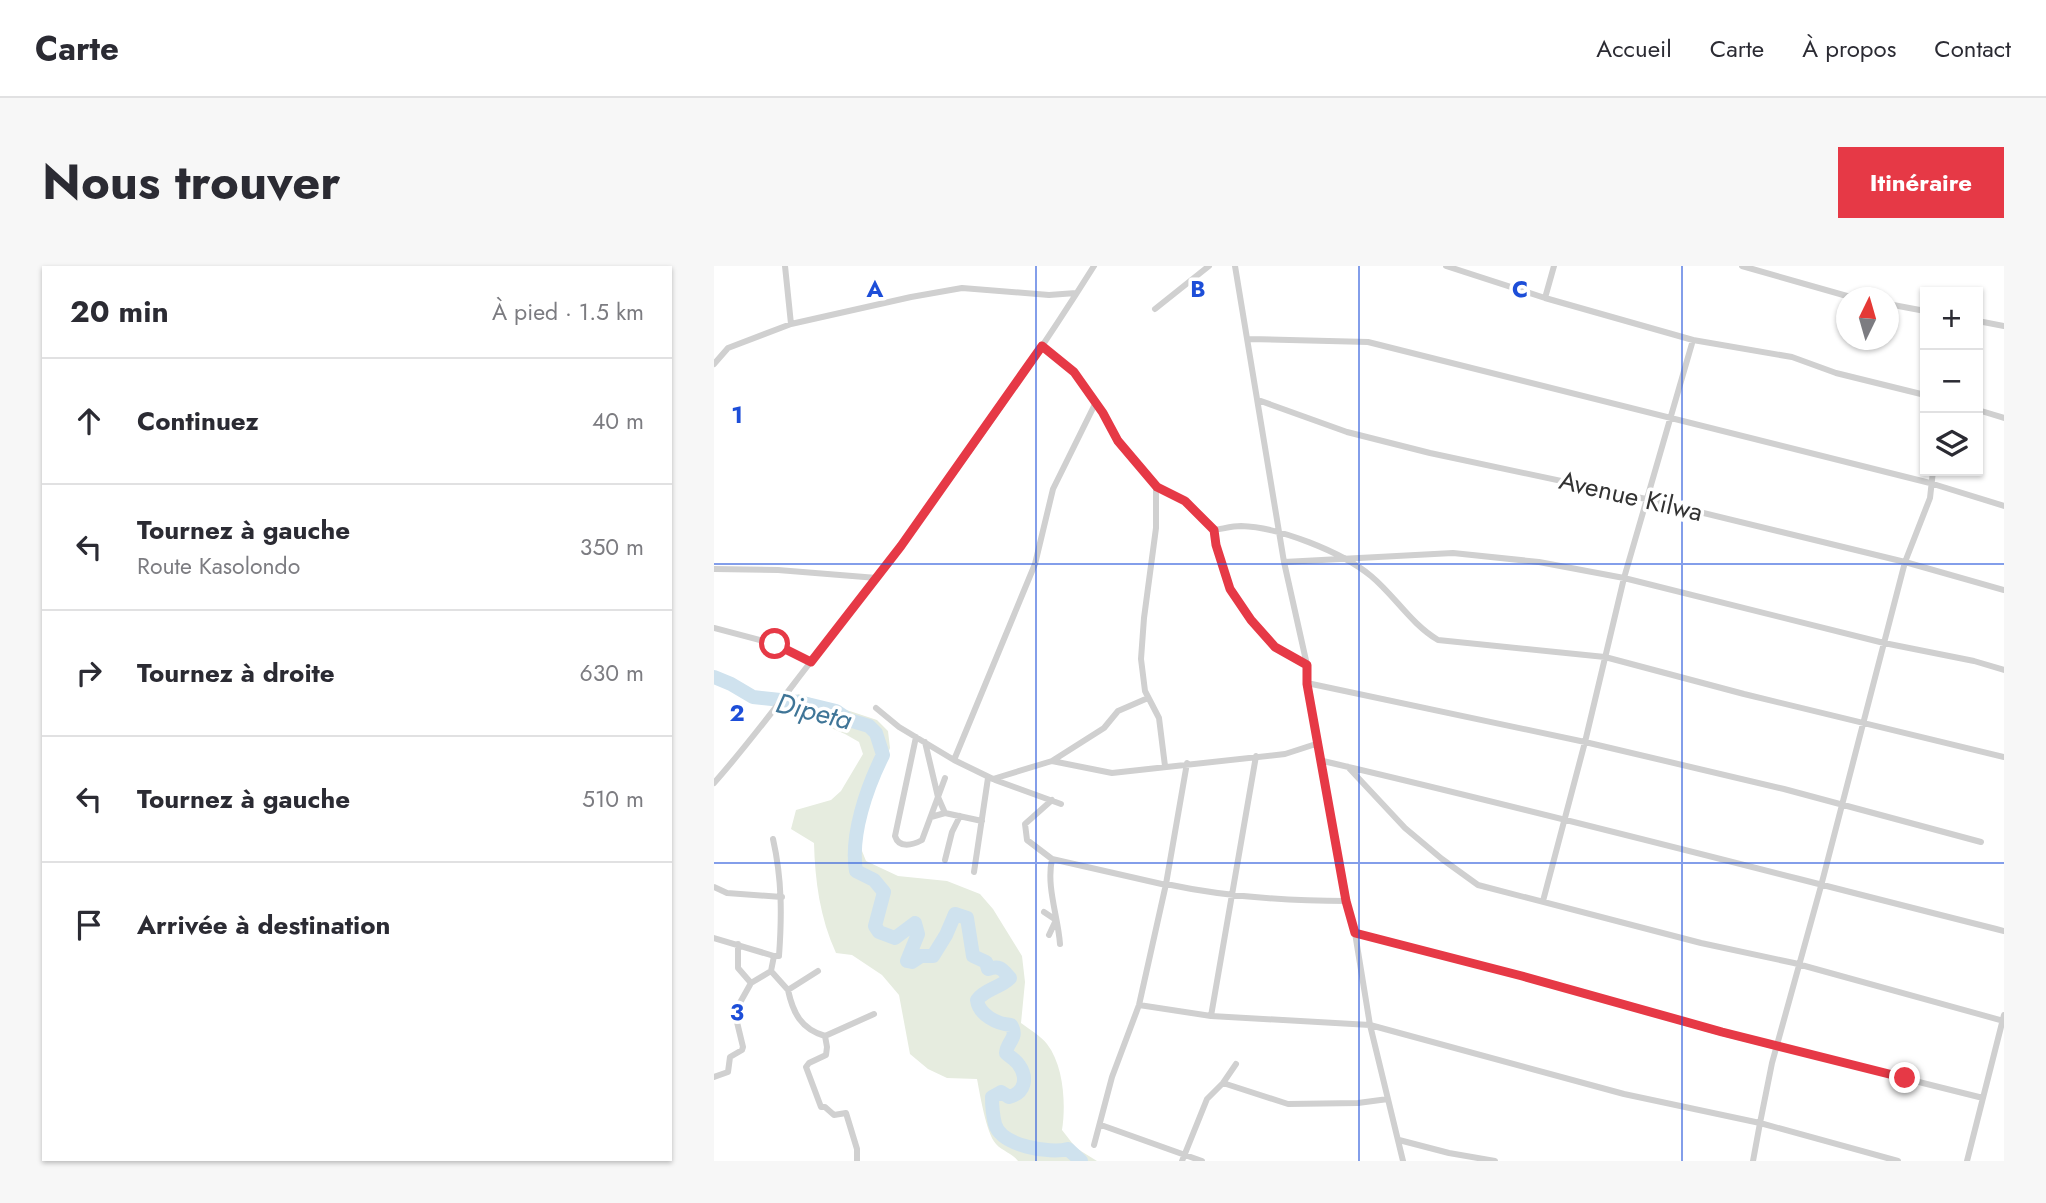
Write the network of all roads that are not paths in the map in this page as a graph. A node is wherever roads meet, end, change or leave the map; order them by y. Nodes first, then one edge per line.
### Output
1 (785, 266) edge
2 (1094, 266) edge
3 (1209, 266) edge
4 (1235, 266) edge
5 (1446, 266) edge
6 (1554, 266) edge
7 (1742, 266) edge
8 (1076, 293) junction
9 (1836, 293) edge
10 (1545, 298) junction
11 (1899, 306) edge
12 (1155, 309) dead end
13 (1920, 310) edge
14 (1983, 322) edge
15 (791, 324) junction
16 (2004, 327) edge
17 (1249, 339) junction
18 (1693, 340) junction
19 (1042, 346) junction
20 (714, 364) edge
21 (1920, 394) edge
22 (1258, 400) junction
23 (1096, 402) junction
24 (1983, 412) edge
25 (2004, 418) edge
26 (1671, 419) junction
27 (1932, 476) edge
28 (1930, 483) junction
29 (1157, 487) junction
30 (1646, 499) junction
31 (2004, 506) edge
32 (1214, 530) junction
33 (1279, 534) junction
34 (1346, 559) junction
35 (1283, 562) junction
36 (1905, 562) junction
37 (714, 569) edge
38 (877, 578) junction
39 (1624, 578) junction
40 (2004, 590) edge
41 (714, 628) edge
42 (1884, 643) junction
43 (1605, 657) junction
44 (811, 662) junction
45 (1307, 665) junction
46 (2004, 670) edge
47 (1307, 684) junction
48 (1148, 698) junction
49 (876, 708) dead end
50 (1863, 723) junction
51 (916, 737) junction
52 (1585, 742) junction
53 (925, 743) junction
54 (1319, 743) junction
55 (1256, 756) junction
56 (2004, 757) edge
57 (954, 760) junction
58 (1052, 761) junction
59 (1323, 761) junction
60 (1187, 763) junction
61 (1165, 766) junction
62 (1348, 767) junction
63 (945, 778) dead end
64 (991, 778) junction
65 (714, 783) edge
66 (938, 796) junction
67 (1052, 800) junction
68 (1061, 804) dead end
69 (1841, 805) junction
70 (945, 813) junction
71 (960, 816) junction
72 (931, 817) junction
73 (1565, 818) junction
74 (982, 821) junction
75 (773, 839) dead end
76 (1981, 842) dead end
77 (1052, 859) junction
78 (945, 860) dead end
79 (974, 872) dead end
80 (1166, 885) junction
81 (1821, 886) junction
82 (714, 887) edge
83 (1232, 895) junction
84 (782, 897) junction
85 (1346, 901) junction
86 (1543, 901) junction
87 (1045, 912) dead end
88 (1057, 921) junction
89 (2004, 931) edge
90 (1355, 933) junction
91 (1049, 935) dead end
92 (714, 938) edge
93 (738, 944) junction
94 (1060, 944) dead end
95 (774, 956) junction
96 (1799, 965) junction
97 (771, 971) junction
98 (818, 971) dead end
99 (751, 983) junction
100 (788, 990) junction
101 (1139, 1005) junction
102 (874, 1014) dead end
103 (1211, 1016) junction
104 (2004, 1019) edge
105 (1370, 1025) junction
106 (825, 1036) junction
107 (1777, 1045) junction
108 (1236, 1064) dead end
109 (714, 1077) edge
110 (1223, 1083) junction
111 (1983, 1098) junction
112 (1388, 1099) junction
113 (1760, 1123) junction
114 (1101, 1125) junction
115 (1399, 1140) junction
116 (1094, 1145) dead end
117 (1183, 1158) edge
118 (857, 1161) edge
119 (1202, 1161) edge
120 (1403, 1161) edge
121 (1495, 1161) edge
122 (1753, 1161) edge
123 (1898, 1161) edge
124 (1967, 1161) edge

1 - 15 street
2 - 8 street
3 - 12 street
4 - 17 street
5 - 10 street
6 - 10 street
7 - 9 street
8 - 15 street
8 - 19 street
10 - 18 street
11 - 13 street
14 - 16 street
15 - 20 street
17 - 22 street
17 - 26 street
18 - 21 street
18 - 26 street
19 - 23 street
19 - 38 street
22 - 30 street, Avenue Kilwa
22 - 33 street
23 - 29 street
23 - 57 street
24 - 25 street
26 - 28 street
26 - 30 street
27 - 28 street
28 - 31 street
28 - 36 street
29 - 32 street
29 - 48 street
30 - 36 street, Avenue Kilwa
30 - 39 street
32 - 33 street
32 - 45 street
33 - 34 street
33 - 35 street
34 - 35 street
34 - 39 street
34 - 43 street
35 - 45 street
36 - 40 street, Avenue Kilwa
36 - 42 street
37 - 38 street
38 - 44 street
39 - 42 street
39 - 43 street
41 - 44 street
42 - 46 street
42 - 50 street
43 - 50 street
43 - 52 street
44 - 65 street
45 - 47 street
47 - 52 street
47 - 54 street
48 - 58 street
48 - 61 street
49 - 51 street
50 - 56 street
50 - 69 street
51 - 53 street
51 - 72 street
52 - 69 street
52 - 73 street
53 - 57 street
53 - 66 street
54 - 55 street
54 - 59 street
55 - 60 street
55 - 83 street
57 - 64 street
58 - 61 street
58 - 64 street
59 - 62 street
59 - 85 street
60 - 61 street
60 - 80 street
62 - 73 street
62 - 86 street
63 - 66 street
64 - 67 street
64 - 74 street
66 - 70 street
66 - 72 street
67 - 68 street
67 - 77 street
69 - 76 street
69 - 81 street
70 - 71 street
70 - 72 street
71 - 74 street
71 - 78 street
73 - 81 street
73 - 86 street
74 - 79 street
75 - 84 street
77 - 80 street
77 - 88 street
80 - 83 street
80 - 101 street
81 - 89 street
81 - 96 street
82 - 84 street
83 - 85 street
83 - 103 street
84 - 95 street
85 - 90 street
86 - 96 street
87 - 88 street
88 - 91 street
88 - 94 street
90 - 105 street
90 - 107 street
92 - 93 street
93 - 95 street
93 - 99 street
95 - 97 street
96 - 104 street
96 - 107 street
97 - 99 street
97 - 100 street
98 - 100 street
99 - 109 street
100 - 106 street
101 - 103 street
101 - 114 street
102 - 106 street
103 - 105 street
104 - 111 street
105 - 112 street
105 - 113 street
106 - 118 street
107 - 111 street
107 - 113 street
108 - 110 street
110 - 112 street
110 - 117 street
111 - 124 street
112 - 115 street
113 - 122 street
113 - 123 street
114 - 116 street
114 - 117 street
115 - 120 street
115 - 121 street
117 - 119 street

